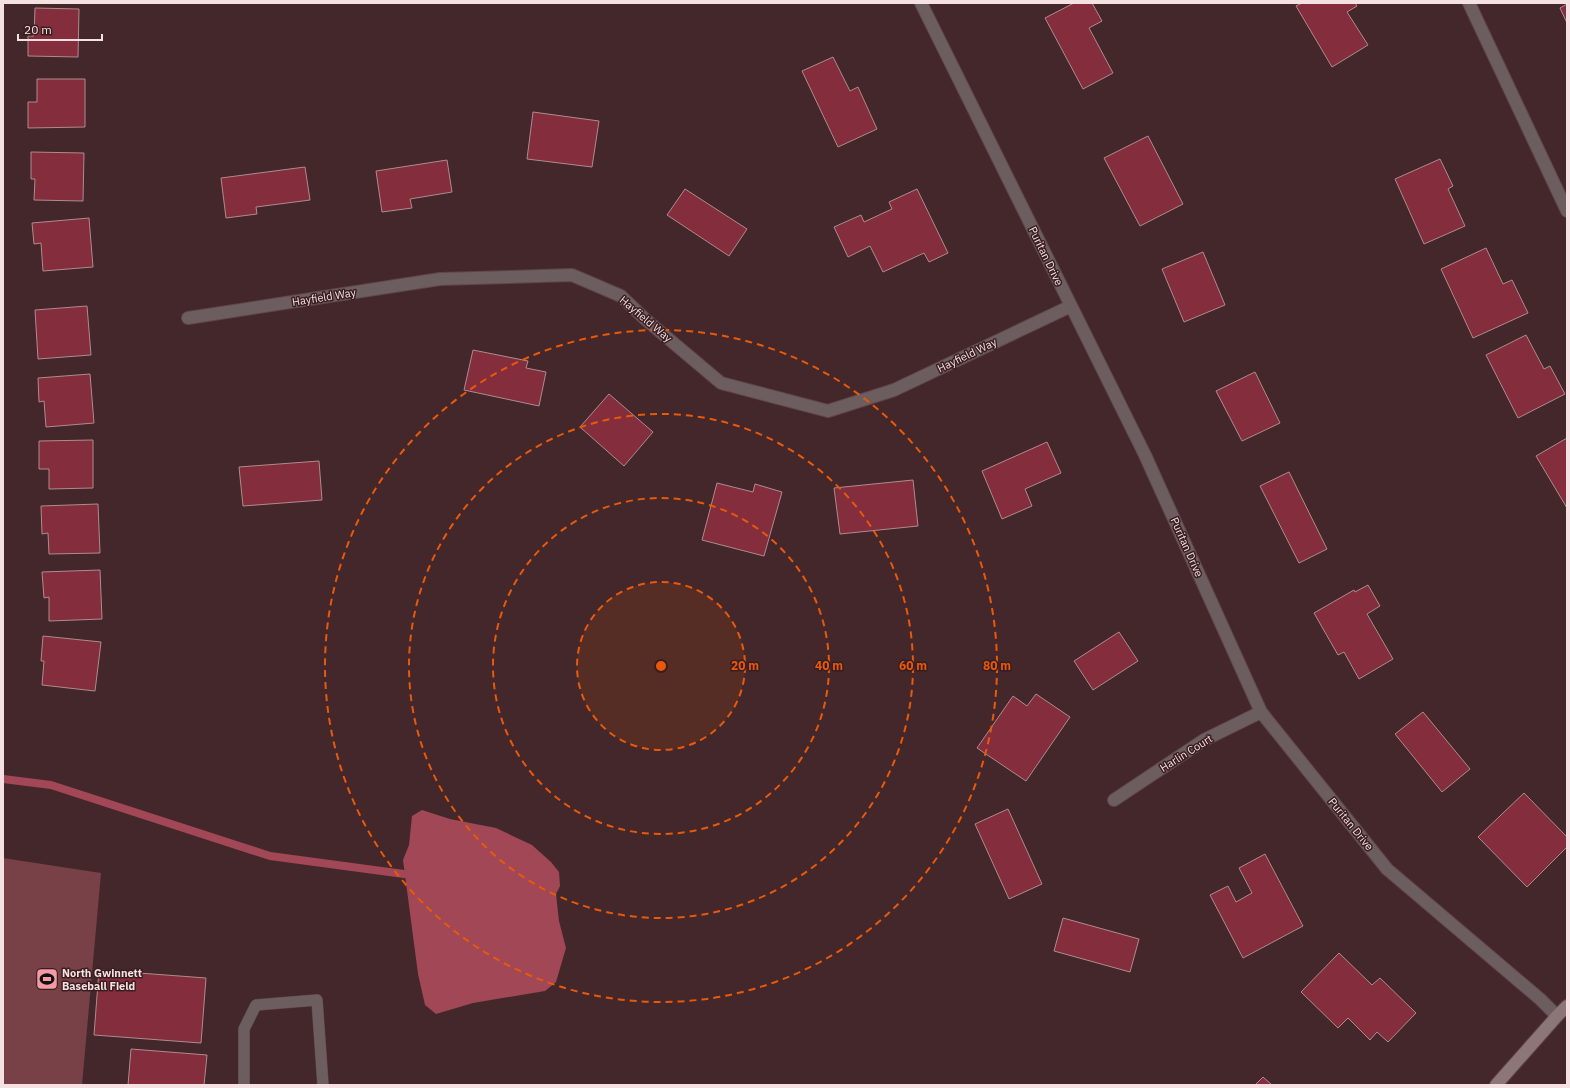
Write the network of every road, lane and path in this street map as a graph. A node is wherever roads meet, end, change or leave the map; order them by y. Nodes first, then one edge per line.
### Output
1 (921, 3) edge
2 (1469, 3) edge
3 (1567, 211) edge
4 (1071, 306) junction
5 (188, 318) dead end
6 (1261, 712) junction
7 (1114, 800) dead end
8 (1567, 1006) edge
9 (1557, 1016) junction
10 (244, 1085) edge
11 (323, 1085) edge
12 (1496, 1085) edge

1 - 4 street, Puritan Drive
2 - 3 street
4 - 5 street, Hayfield Way
4 - 6 street, Puritan Drive
6 - 7 street, Harlin Court
6 - 9 street, Puritan Drive
8 - 9 street
9 - 12 street
10 - 11 lane

